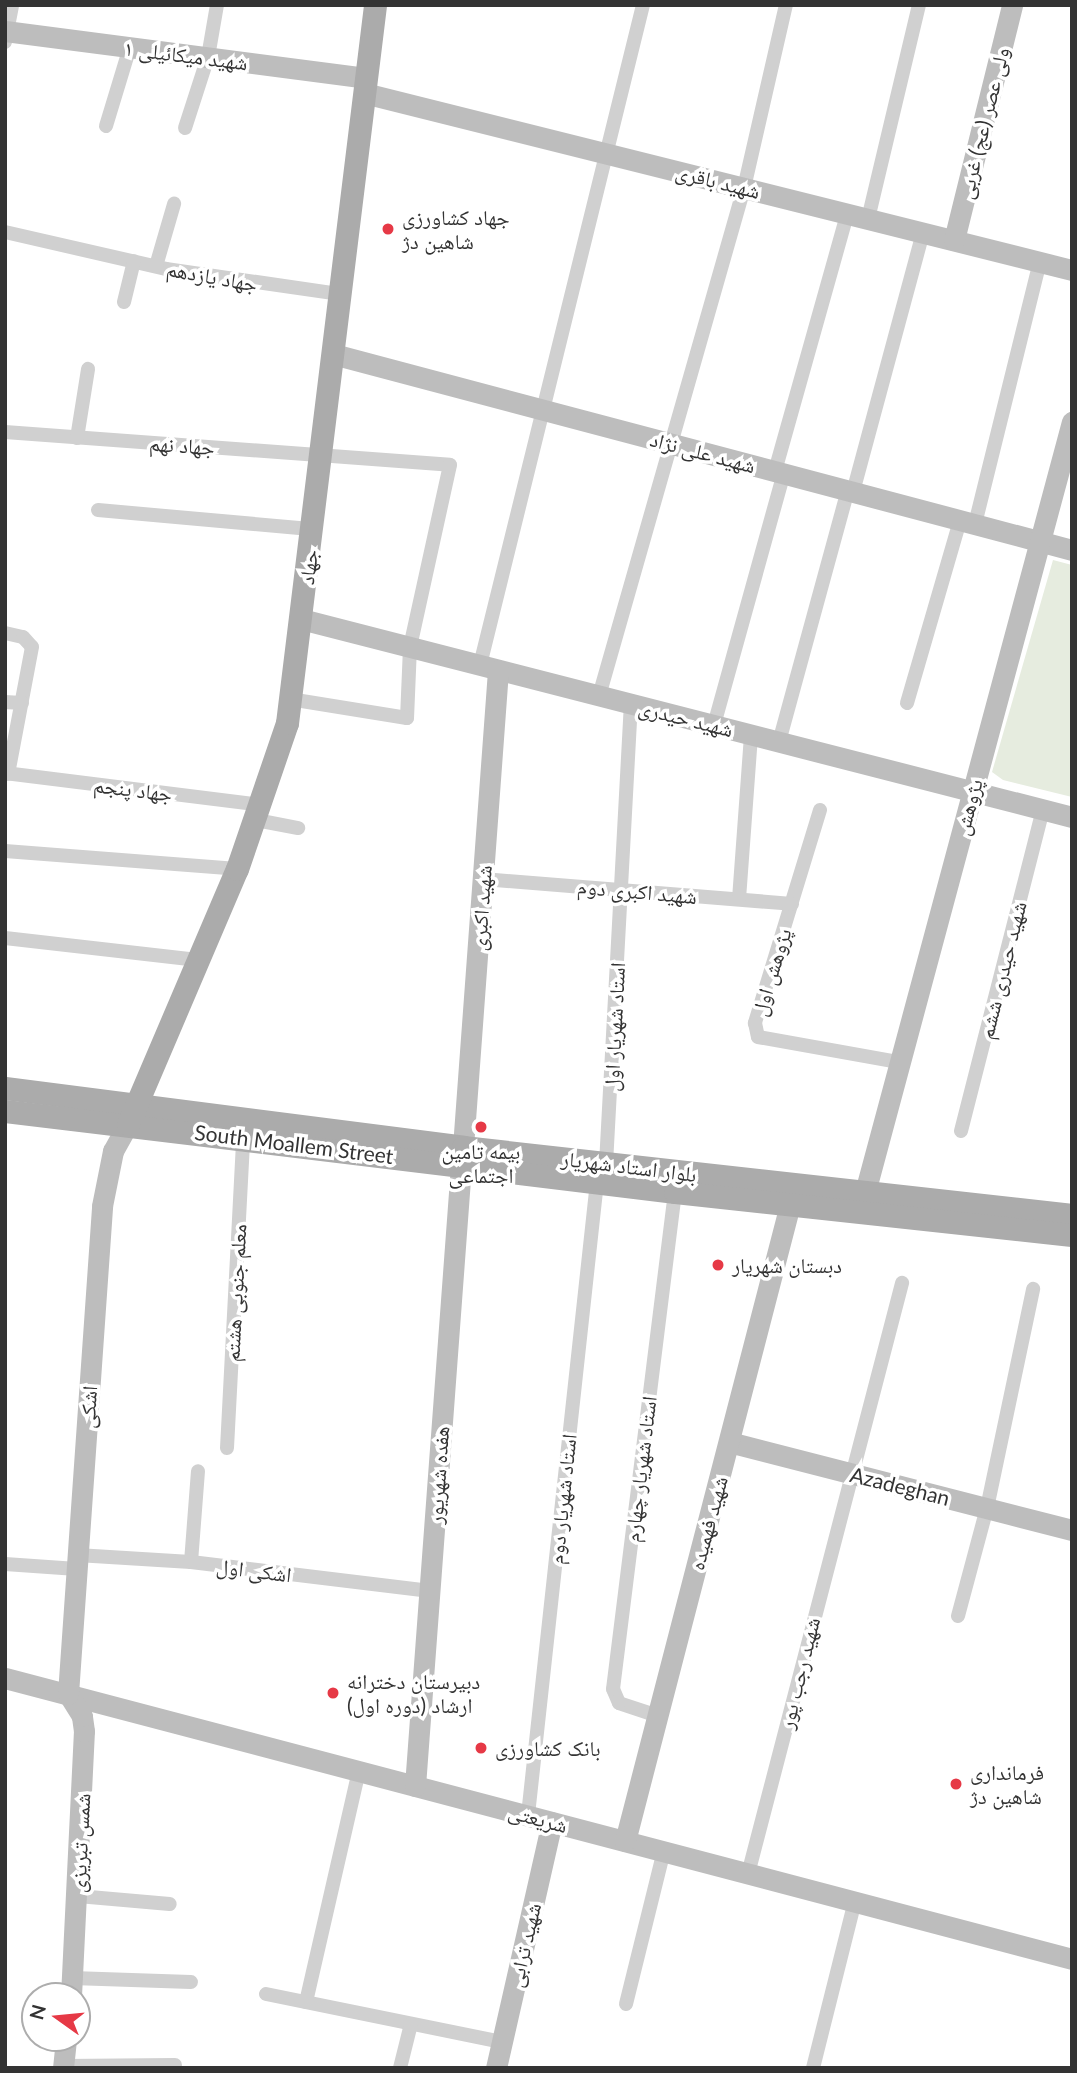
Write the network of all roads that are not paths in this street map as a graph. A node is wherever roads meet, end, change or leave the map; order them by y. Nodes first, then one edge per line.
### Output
1 (12, 5) edge
2 (217, 5) edge
3 (375, 5) edge
4 (643, 5) edge
5 (786, 5) edge
6 (919, 5) edge
7 (1012, 5) edge
8 (6, 35) edge
9 (130, 47) junction
10 (208, 57) junction
11 (365, 85) junction
12 (106, 125) dead end
13 (185, 128) dead end
14 (608, 155) junction
15 (744, 188) junction
16 (174, 204) dead end
17 (857, 216) junction
18 (5, 232) edge
19 (923, 233) junction
20 (954, 240) junction
21 (134, 261) junction
22 (1040, 262) junction
23 (156, 266) junction
24 (1072, 270) edge
25 (341, 294) junction
26 (124, 302) dead end
27 (333, 354) junction
28 (88, 369) dead end
29 (544, 410) junction
30 (1072, 422) edge
31 (5, 432) edge
32 (77, 438) junction
33 (670, 443) junction
34 (322, 454) junction
35 (780, 472) junction
36 (850, 491) junction
37 (98, 510) dead end
38 (968, 522) junction
39 (313, 529) junction
40 (1040, 541) junction
41 (1072, 550) edge
42 (301, 619) junction
43 (5, 634) edge
44 (410, 647) junction
45 (489, 668) junction
46 (599, 696) junction
47 (290, 699) junction
48 (5, 702) edge
49 (22, 703) junction
50 (907, 703) dead end
51 (631, 704) junction
52 (714, 725) junction
53 (751, 735) junction
54 (779, 742) junction
55 (7, 774) edge
56 (972, 791) junction
57 (820, 810) dead end
58 (1043, 810) junction
59 (258, 812) junction
60 (1072, 817) edge
61 (298, 828) dead end
62 (5, 851) edge
63 (237, 869) junction
64 (483, 879) junction
65 (621, 890) junction
66 (739, 900) junction
67 (792, 904) junction
68 (5, 938) edge
69 (198, 960) junction
70 (899, 1062) junction
71 (5, 1087) edge
72 (5, 1111) edge
73 (132, 1113) junction
74 (961, 1131) dead end
75 (243, 1139) junction
76 (462, 1156) junction
77 (602, 1173) junction
78 (675, 1192) junction
79 (793, 1195) junction
80 (862, 1202) junction
81 (1072, 1215) edge
82 (1072, 1235) edge
83 (902, 1283) dead end
84 (1033, 1289) dead end
85 (729, 1442) junction
86 (227, 1448) dead end
87 (198, 1471) dead end
88 (850, 1473) junction
89 (987, 1508) junction
90 (1072, 1530) edge
91 (77, 1562) junction
92 (191, 1562) junction
93 (5, 1564) edge
94 (429, 1591) junction
95 (958, 1616) dead end
96 (5, 1678) edge
97 (68, 1694) junction
98 (658, 1716) junction
99 (359, 1771) junction
100 (415, 1786) junction
101 (528, 1815) junction
102 (552, 1822) junction
103 (625, 1841) junction
104 (664, 1852) junction
105 (748, 1874) junction
106 (78, 1896) junction
107 (855, 1901) junction
108 (170, 1904) dead end
109 (1072, 1959) edge
110 (71, 1982) edge
111 (191, 1982) dead end
112 (91, 1986) edge
113 (266, 1994) dead end
114 (306, 2002) junction
115 (626, 2004) dead end
116 (411, 2024) junction
117 (502, 2042) junction
118 (175, 2065) dead end
119 (63, 2067) edge
120 (400, 2068) edge
121 (496, 2068) edge
122 (813, 2068) edge

1 - 8 street
2 - 10 street
3 - 11 main road, جهاد
4 - 14 street
5 - 15 street
6 - 17 street
7 - 20 street, ولی عصر (عج) غربی
8 - 9 street, شهید میکائیلی ۱
9 - 10 street, شهید میکائیلی ۱
9 - 12 street
10 - 11 street, شهید میکائیلی ۱
10 - 13 street
11 - 14 street, شهید باقری
11 - 25 main road, جهاد
14 - 15 street, شهید باقری
14 - 29 street
15 - 17 street, شهید باقری
15 - 33 street
16 - 23 street
17 - 19 street, شهید باقری
17 - 35 street
18 - 21 street, جهاد یازدهم
19 - 20 street, شهید باقری
19 - 36 street
20 - 22 street, شهید باقری
21 - 23 street, جهاد یازدهم
21 - 26 street
22 - 24 street, شهید باقری
22 - 38 street
23 - 25 street, جهاد یازدهم
25 - 27 main road, جهاد
27 - 29 street, شهید علی نژاد
27 - 34 main road, جهاد
28 - 32 street
29 - 33 street, شهید علی نژاد
29 - 45 street
30 - 40 street, پژوهش
31 - 32 street, جهاد نهم
32 - 34 street, جهاد نهم
33 - 35 street, شهید علی نژاد
33 - 46 street
34 - 39 main road, جهاد
34 - 44 street, جهاد نهم
35 - 36 street, شهید علی نژاد
35 - 52 street
36 - 38 street, شهید علی نژاد
36 - 54 street
37 - 39 street
38 - 40 street, شهید علی نژاد
38 - 50 street
39 - 42 main road, جهاد
40 - 41 street, شهید علی نژاد
40 - 56 street, پژوهش
42 - 44 street, شهید حیدری
42 - 47 main road, جهاد
43 - 49 street
44 - 45 street, شهید حیدری
44 - 47 street
45 - 46 street, شهید حیدری
45 - 64 street, شهید اکبری
46 - 51 street, شهید حیدری
47 - 59 main road, جهاد
48 - 49 street
49 - 55 street
51 - 52 street, شهید حیدری
51 - 65 street, استاد شهریار اول
52 - 53 street, شهید حیدری
53 - 54 street, شهید حیدری
53 - 66 street
54 - 56 street, شهید حیدری
55 - 59 street, جهاد پنجم
56 - 58 street, شهید حیدری
56 - 70 street, پژوهش
57 - 67 street, پژوهش اول
58 - 60 street, شهید حیدری
58 - 74 street, شهید حیدری ششم
59 - 61 street, جهاد پنجم
59 - 63 main road, جهاد
62 - 63 street
63 - 69 main road, جهاد
64 - 65 street, شهید اکبری دوم
64 - 76 street, شهید اکبری
65 - 66 street, شهید اکبری دوم
65 - 77 street, استاد شهریار اول
66 - 67 street, شهید اکبری دوم
67 - 70 street, پژوهش اول
68 - 69 street
69 - 73 main road, جهاد
70 - 80 street, پژوهش
71 - 73 main road, South Moallem Street
72 - 73 main road, South Moallem Street
73 - 75 main road, South Moallem Street
73 - 76 main road, South Moallem Street
73 - 91 street, اشکی
75 - 76 main road, South Moallem Street
75 - 86 street, معلم جنوبی هشتم
76 - 77 main road, بلوار استاد شهریار
76 - 94 street, هفده شهریور
77 - 78 main road, بلوار استاد شهریار
77 - 79 main road, بلوار استاد شهریار
77 - 101 street, استاد شهریار دوم
78 - 79 main road, بلوار استاد شهریار
78 - 98 street, استاد شهریار چهارم
79 - 80 main road, بلوار استاد شهریار
79 - 85 street, شهید فهمیده
80 - 81 main road, بلوار استاد شهریار
80 - 82 main road, بلوار استاد شهریار
83 - 88 street, شهید رجب پور
84 - 89 street
85 - 88 street, Azadeghan
85 - 98 street, شهید فهمیده
87 - 92 street
88 - 89 street, Azadeghan
88 - 105 street, شهید رجب پور
89 - 90 street, Azadeghan
89 - 95 street
91 - 92 street, اشکی اول
91 - 93 street, اشکی اول
91 - 97 street, اشکی
92 - 94 street, اشکی اول
94 - 100 street, هفده شهریور
96 - 97 street, شریعتی
97 - 99 street, شریعتی
97 - 106 street, شمس تبریزی
98 - 103 street, شهید فهمیده
99 - 100 street, شریعتی
99 - 114 street
100 - 101 street, شریعتی
101 - 102 street, شریعتی
102 - 103 street, شریعتی
102 - 117 street, شهید ترابی
103 - 104 street, شریعتی
104 - 105 street, شریعتی
104 - 115 street
105 - 107 street, شریعتی
106 - 108 street
106 - 110 street, شمس تبریزی
107 - 109 street, شریعتی
107 - 122 street
111 - 112 street
113 - 114 street
114 - 116 street
116 - 117 street
116 - 120 street
117 - 121 street, شهید ترابی
118 - 119 street

